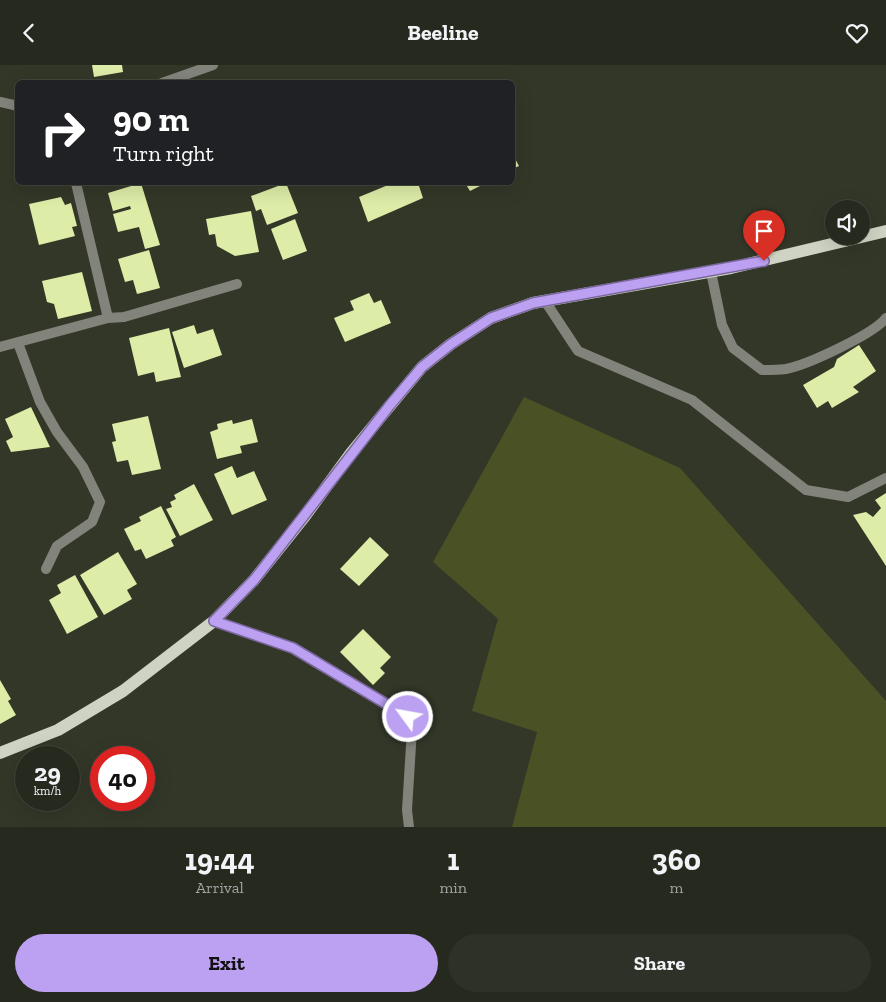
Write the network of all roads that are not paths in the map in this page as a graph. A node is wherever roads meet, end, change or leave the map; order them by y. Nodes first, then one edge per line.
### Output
1 (214, 65) edge
2 (171, 80) edge
3 (0, 101) edge
4 (15, 105) edge
5 (76, 185) edge
6 (886, 231) edge
7 (711, 272) junction
8 (237, 284) dead end
9 (545, 301) junction
10 (108, 318) junction
11 (886, 318) edge
12 (18, 343) junction
13 (0, 347) edge
14 (886, 478) edge
15 (46, 569) dead end
16 (214, 621) junction
17 (0, 753) edge
18 (409, 827) edge

1 - 2 street
3 - 4 street
5 - 10 street
6 - 7 main road
7 - 9 main road
7 - 11 street
8 - 10 street
9 - 14 street
9 - 16 main road
10 - 12 street
12 - 13 street
12 - 15 street
16 - 17 main road
16 - 18 street

